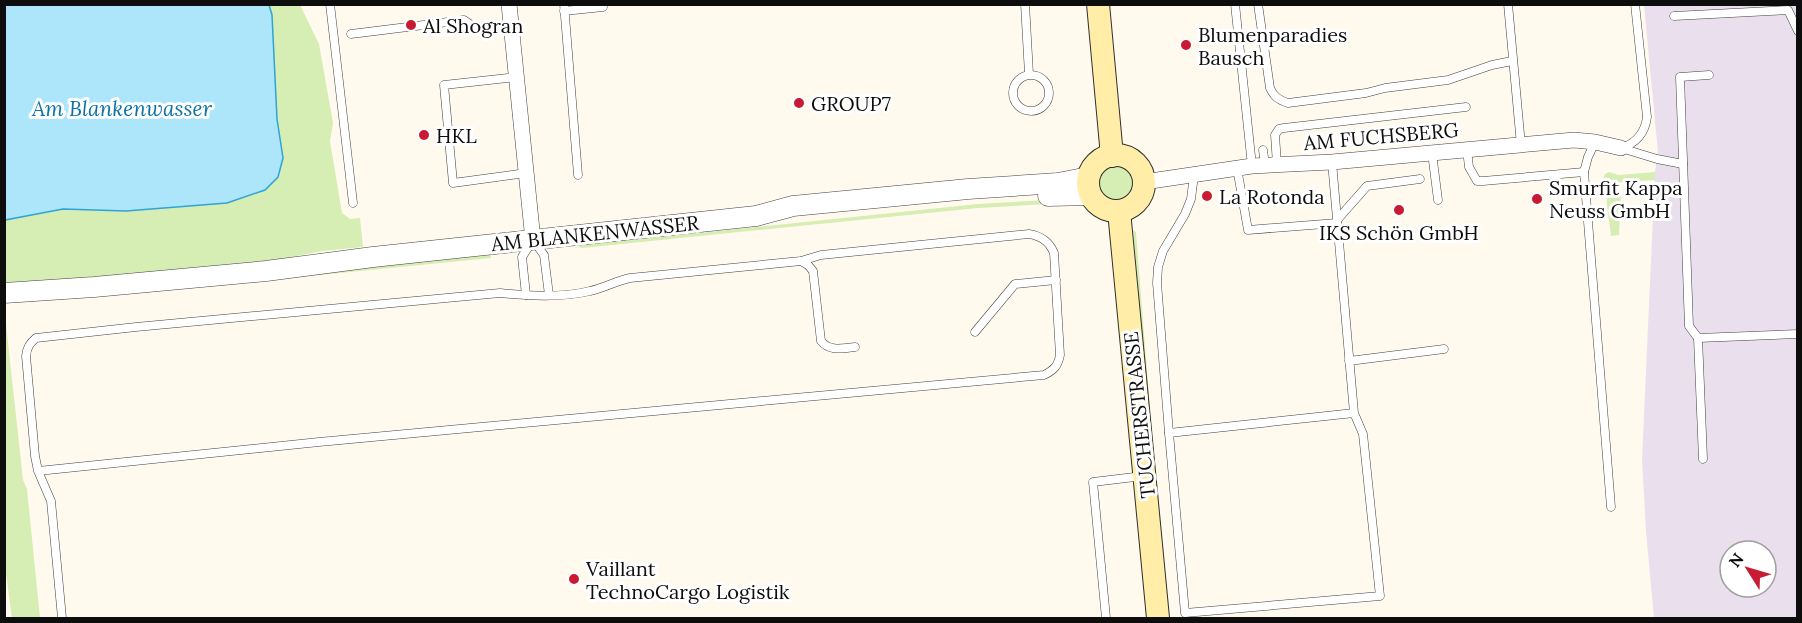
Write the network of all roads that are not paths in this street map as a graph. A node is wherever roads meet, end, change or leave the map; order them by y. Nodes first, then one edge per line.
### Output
1 (330, 4) edge
2 (509, 4) edge
3 (1025, 4) edge
4 (1098, 4) edge
5 (1235, 4) edge
6 (1258, 4) edge
7 (1508, 4) edge
8 (1635, 4) edge
9 (603, 7) dead end
10 (564, 8) edge
11 (1674, 16) dead end
12 (511, 25) junction
13 (1797, 31) edge
14 (351, 34) dead end
15 (1512, 61) junction
16 (1029, 74) junction
17 (1709, 75) dead end
18 (516, 77) junction
19 (1466, 107) dead end
20 (1595, 142) junction
21 (1521, 145) junction
22 (1621, 148) junction
23 (1467, 150) junction
24 (1432, 153) junction
25 (1112, 156) junction
26 (1332, 162) junction
27 (1259, 163) junction
28 (1683, 164) junction
29 (1584, 171) junction
30 (526, 173) junction
31 (578, 175) dead end
32 (1194, 175) junction
33 (1419, 179) dead end
34 (1144, 182) junction
35 (1090, 186) junction
36 (1438, 200) dead end
37 (353, 203) dead end
38 (1119, 211) junction
39 (1337, 221) junction
40 (533, 240) junction
41 (801, 261) junction
42 (1056, 280) junction
43 (4, 293) edge
44 (549, 295) junction
45 (526, 296) junction
46 (975, 332) dead end
47 (1797, 334) edge
48 (1698, 338) junction
49 (855, 347) dead end
50 (1444, 349) dead end
51 (1349, 361) junction
52 (1354, 413) junction
53 (1169, 433) junction
54 (1703, 459) dead end
55 (38, 471) junction
56 (1145, 476) junction
57 (1611, 507) dead end
58 (62, 618) edge
59 (1106, 618) edge
60 (1158, 618) edge

1 - 37 lane
2 - 12 street
3 - 16 lane
4 - 25 main road
5 - 27 lane
6 - 15 lane
7 - 15 lane
8 - 22 lane
9 - 10 lane
10 - 31 lane
11 - 13 lane
12 - 14 lane
12 - 18 street
15 - 21 lane
16 - 16 lane
17 - 28 lane
18 - 30 street
18 - 30 lane
19 - 27 lane
20 - 21 street, AM FUCHSBERG
20 - 22 street, AM FUCHSBERG
20 - 29 lane
21 - 23 street, AM FUCHSBERG
22 - 28 lane
23 - 24 street, AM FUCHSBERG
23 - 29 lane
24 - 26 street, AM FUCHSBERG
24 - 36 lane
25 - 34 main road
25 - 35 main road
26 - 27 street, AM FUCHSBERG
26 - 39 lane
27 - 32 street, AM FUCHSBERG
27 - 39 lane
28 - 48 lane
29 - 57 lane
30 - 40 street
32 - 34 street, AM FUCHSBERG
32 - 53 lane
33 - 39 lane
34 - 38 main road
35 - 38 main road
35 - 40 street, AM BLANKENWASSER
38 - 56 main road, TUCHERSTRASSE
39 - 51 lane
40 - 43 street, AM BLANKENWASSER
40 - 44 lane
40 - 45 lane
41 - 42 lane
41 - 44 lane
41 - 49 lane
42 - 46 lane
42 - 55 lane
44 - 45 lane
45 - 55 lane
47 - 48 lane
48 - 54 lane
50 - 51 lane
51 - 52 lane
52 - 53 lane
52 - 53 lane
55 - 58 lane
56 - 59 lane
56 - 60 main road, TUCHERSTRASSE

